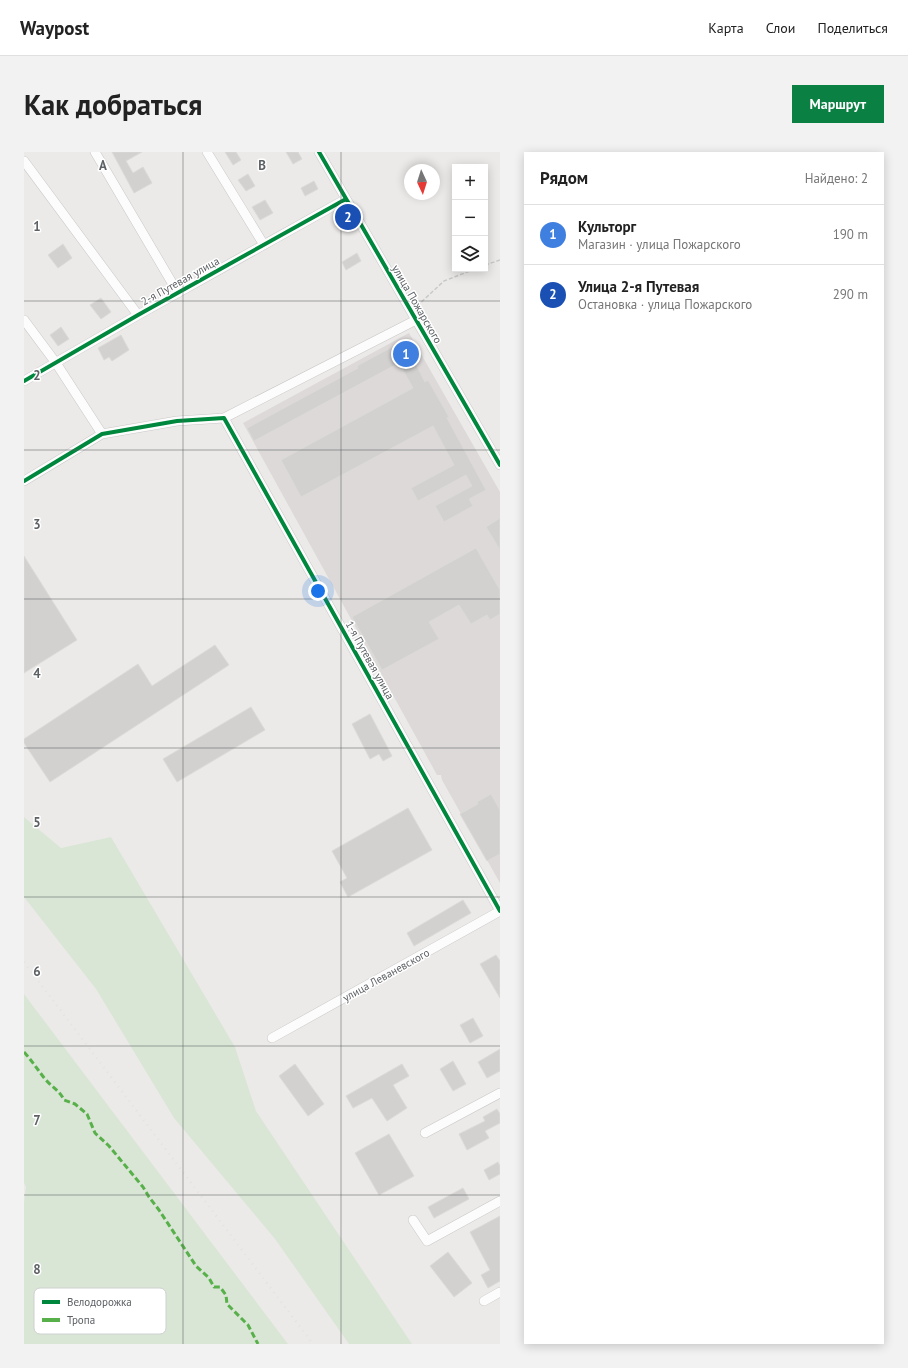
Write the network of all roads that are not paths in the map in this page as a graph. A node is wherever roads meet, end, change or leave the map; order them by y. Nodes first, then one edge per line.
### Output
1 (95, 152) edge
2 (207, 152) edge
3 (319, 152) edge
4 (24, 161) edge
5 (346, 199) junction
6 (264, 245) junction
7 (178, 293) junction
8 (138, 314) junction
9 (24, 320) edge
10 (416, 320) junction
11 (56, 363) junction
12 (24, 381) edge
13 (224, 418) junction
14 (102, 434) junction
15 (500, 465) edge
16 (24, 481) edge
17 (500, 911) edge
18 (272, 1038) dead end
19 (500, 1093) edge
20 (425, 1133) dead end
21 (500, 1201) edge
22 (413, 1220) dead end
23 (500, 1292) edge
24 (484, 1301) dead end

1 - 7 street
2 - 6 street
3 - 5 street, улица Пожарского
4 - 8 street
5 - 6 street, 2-я Путевая улица
5 - 10 street, улица Пожарского
6 - 7 street, 2-я Путевая улица
7 - 8 street, 2-я Путевая улица
8 - 11 street, 2-я Путевая улица
9 - 11 street
10 - 13 street
10 - 15 street, улица Пожарского
11 - 12 street, 2-я Путевая улица
11 - 14 street
13 - 14 street
13 - 17 street, 1-я Путевая улица
14 - 16 street
17 - 18 street, улица Леваневского
19 - 20 street
21 - 22 street
23 - 24 street

